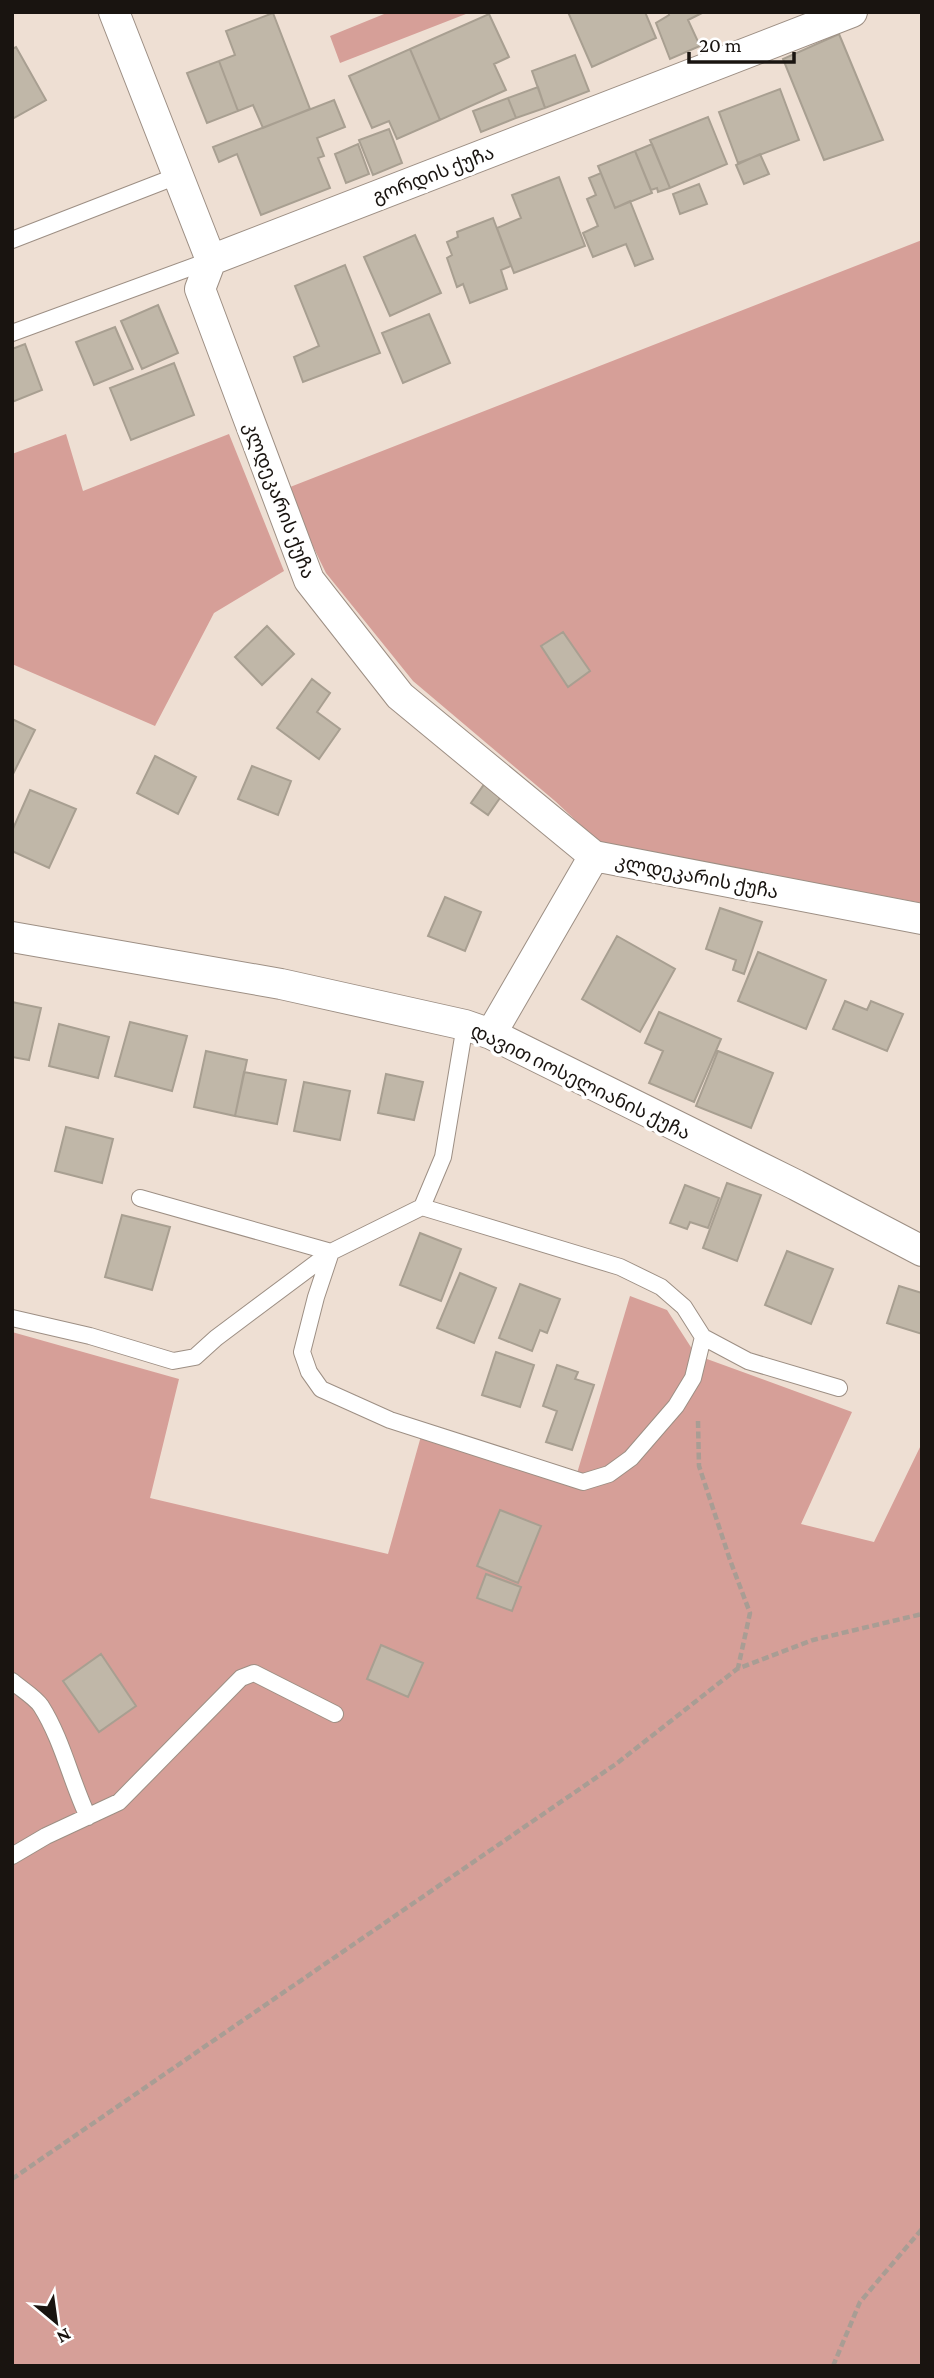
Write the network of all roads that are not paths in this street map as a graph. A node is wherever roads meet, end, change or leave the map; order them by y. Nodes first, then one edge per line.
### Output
1 (114, 12) edge
2 (852, 12) edge
3 (177, 176) junction
4 (12, 240) edge
5 (211, 260) junction
6 (12, 333) edge
7 (594, 856) junction
8 (922, 919) edge
9 (12, 937) edge
10 (478, 1030) junction
11 (140, 1198) dead end
12 (422, 1207) junction
13 (922, 1251) edge
14 (331, 1252) junction
15 (12, 1318) edge
16 (703, 1337) junction
17 (839, 1388) dead end
18 (12, 1681) edge
19 (335, 1714) dead end
20 (88, 1817) junction
21 (12, 1856) edge

1 - 3 street
2 - 5 street, გორდის ქუჩა
3 - 4 lane
3 - 5 street
5 - 6 lane, გორდის ქუჩა
5 - 7 street, კლდეკარის ქუჩა
7 - 8 street, კლდეკარის ქუჩა
7 - 10 street
9 - 10 street, დავით იოსელიანის ქუჩა
10 - 12 lane
10 - 13 street, დავით იოსელიანის ქუჩა
11 - 14 lane
12 - 14 lane
12 - 16 lane
14 - 15 lane
14 - 16 lane
16 - 17 lane
18 - 20 lane
19 - 20 lane
20 - 21 lane

